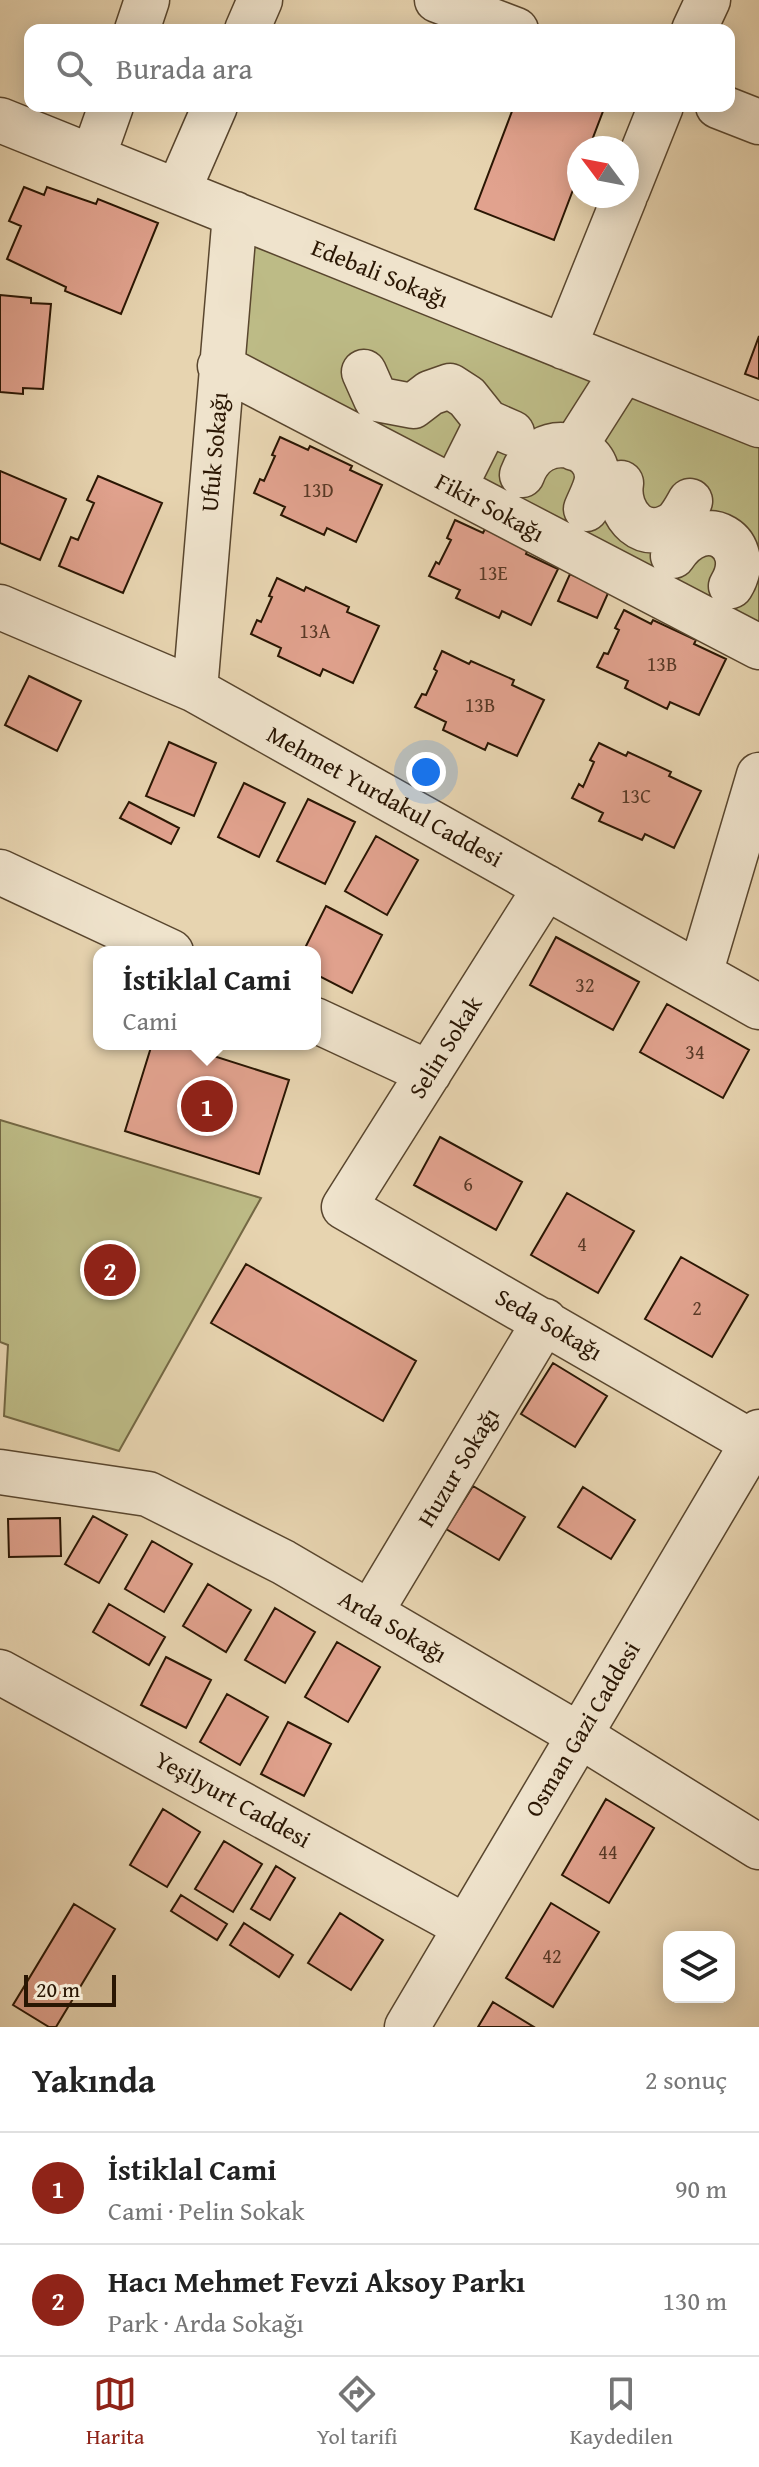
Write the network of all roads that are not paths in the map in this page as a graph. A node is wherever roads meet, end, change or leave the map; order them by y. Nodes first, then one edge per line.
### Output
1 (147, 0) edge
2 (260, 0) edge
3 (437, 0) edge
4 (708, 0) edge
5 (139, 24) edge
6 (250, 24) edge
7 (500, 24) edge
8 (697, 24) edge
9 (109, 112) edge
10 (212, 112) edge
11 (659, 112) edge
12 (733, 112) edge
13 (0, 120) edge
14 (759, 122) edge
15 (93, 157) junction
16 (639, 161) edge
17 (178, 191) junction
18 (620, 208) edge
19 (235, 214) junction
20 (564, 347) junction
21 (220, 366) junction
22 (623, 371) junction
23 (364, 372) dead end
24 (759, 425) edge
25 (522, 475) dead end
26 (602, 478) junction
27 (454, 488) junction
28 (743, 572) edge
29 (0, 607) edge
30 (759, 647) edge
31 (195, 690) junction
32 (759, 775) edge
33 (0, 872) edge
34 (546, 887) junction
35 (158, 946) edge
36 (700, 974) junction
37 (759, 1007) edge
38 (321, 1023) edge
39 (429, 1073) junction
40 (344, 1207) joint
41 (545, 1321) junction
42 (756, 1437) edge
43 (0, 1472) edge
44 (370, 1613) junction
45 (0, 1672) edge
46 (579, 1735) junction
47 (759, 1847) edge
48 (466, 1927) junction
49 (407, 2027) edge

1 - 5 street
2 - 6 street
3 - 7 street
4 - 8 street
9 - 15 street
10 - 17 street
11 - 16 street
12 - 14 street
13 - 15 street, Edebali Sokağı
15 - 17 street, Edebali Sokağı
17 - 19 street, Edebali Sokağı
18 - 20 street
19 - 20 street, Edebali Sokağı
19 - 21 street, Ufuk Sokağı
20 - 22 street, Edebali Sokağı
21 - 27 street, Fikir Sokağı
21 - 31 street, Ufuk Sokağı
22 - 24 street, Edebali Sokağı
22 - 26 street
23 - 27 street
25 - 26 street
26 - 28 street
27 - 30 street, Fikir Sokağı
29 - 31 street, Mehmet Yurdakul Caddesi
31 - 34 street, Mehmet Yurdakul Caddesi
32 - 36 street
33 - 35 street
34 - 36 street, Mehmet Yurdakul Caddesi
34 - 39 street, Selin Sokak
36 - 37 street, Mehmet Yurdakul Caddesi
38 - 39 street
39 - 40 street, Selin Sokak
40 - 41 street, Seda Sokağı
41 - 42 street, Seda Sokağı
41 - 44 street, Huzur Sokağı
42 - 46 street, Osman Gazi Caddesi
43 - 44 street, Arda Sokağı
44 - 46 street, Arda Sokağı
45 - 48 street, Yeşilyurt Caddesi
46 - 47 street, Arda Sokağı
46 - 48 street, Osman Gazi Caddesi
48 - 49 street, Osman Gazi Caddesi

